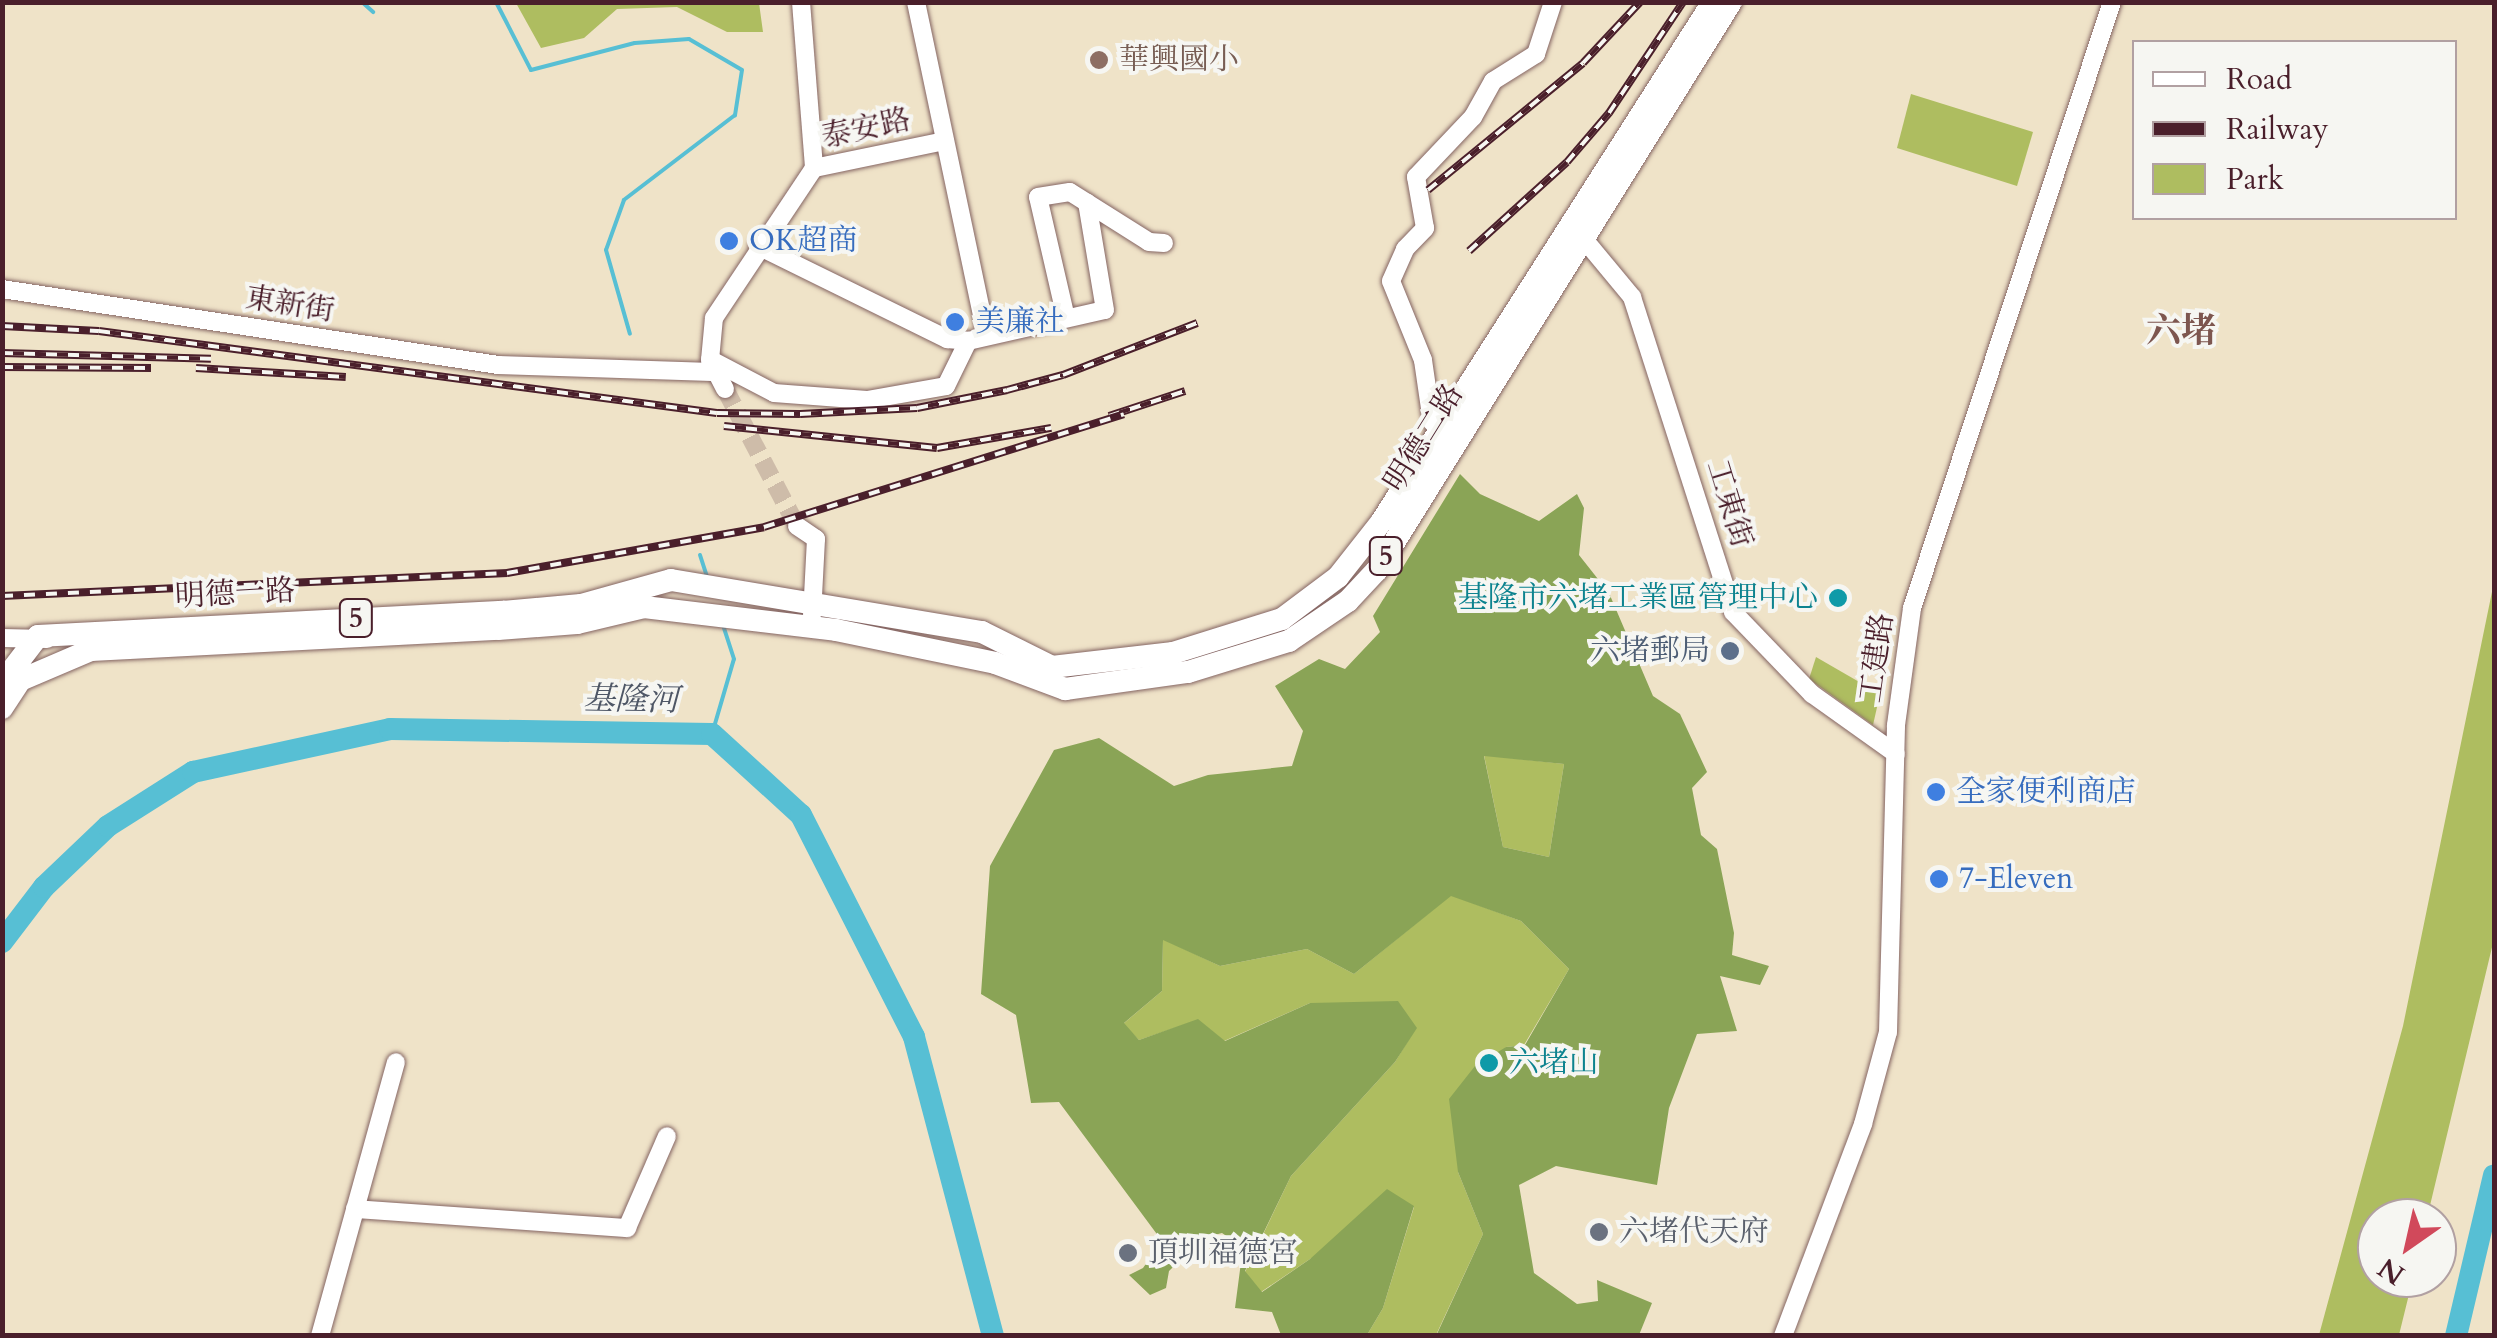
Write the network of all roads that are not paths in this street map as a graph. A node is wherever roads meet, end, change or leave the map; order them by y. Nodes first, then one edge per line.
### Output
1 (916, 2) edge
2 (1553, 2) edge
3 (1713, 2) edge
4 (1732, 2) edge
5 (2112, 2) edge
6 (805, 6) edge
7 (944, 140) junction
8 (814, 168) junction
9 (1086, 203) junction
10 (1576, 231) junction
11 (1164, 243) dead end
12 (758, 246) junction
13 (2, 288) edge
14 (1066, 318) junction
15 (986, 335) junction
16 (968, 341) junction
17 (711, 366) junction
18 (725, 389) tunnel mouth
19 (1432, 422) dead end
20 (796, 526) tunnel mouth
21 (671, 580) joint
22 (812, 616) junction
23 (782, 624) joint
24 (38, 636) junction
25 (2, 638) edge
26 (90, 650) junction
27 (8, 677) edge
28 (2, 708) edge
29 (1896, 754) junction
30 (396, 1062) dead end
31 (667, 1136) dead end
32 (355, 1209) junction
33 (320, 1336) edge
34 (1783, 1336) edge

1 - 7 street, 泰安路
2 - 19 street
3 - 10 main road, 明德二路 / 5
4 - 10 main road, 明德二路 / 5
5 - 29 street, 工建路
6 - 8 street
7 - 8 street, 泰安路
7 - 15 street
8 - 12 street, 泰安路
9 - 11 street
9 - 14 street
9 - 14 street
10 - 22 main road, 明德二路 / 5
10 - 29 street, 工東街
12 - 16 street
12 - 17 street, 泰安路
13 - 17 street, 東新街
14 - 15 street
15 - 16 street
16 - 17 street
17 - 18 street
20 - 22 street
21 - 22 main road, 明德二路 / 5
21 - 24 main road, 明德一路 / 5
22 - 23 main road, 明德二路 / 5
23 - 26 main road, 明德一路 / 5
24 - 25 street
24 - 26 street
24 - 27 main road
26 - 27 main road
27 - 28 main road
29 - 34 street, 工建路
30 - 32 street
31 - 32 street
32 - 33 street

